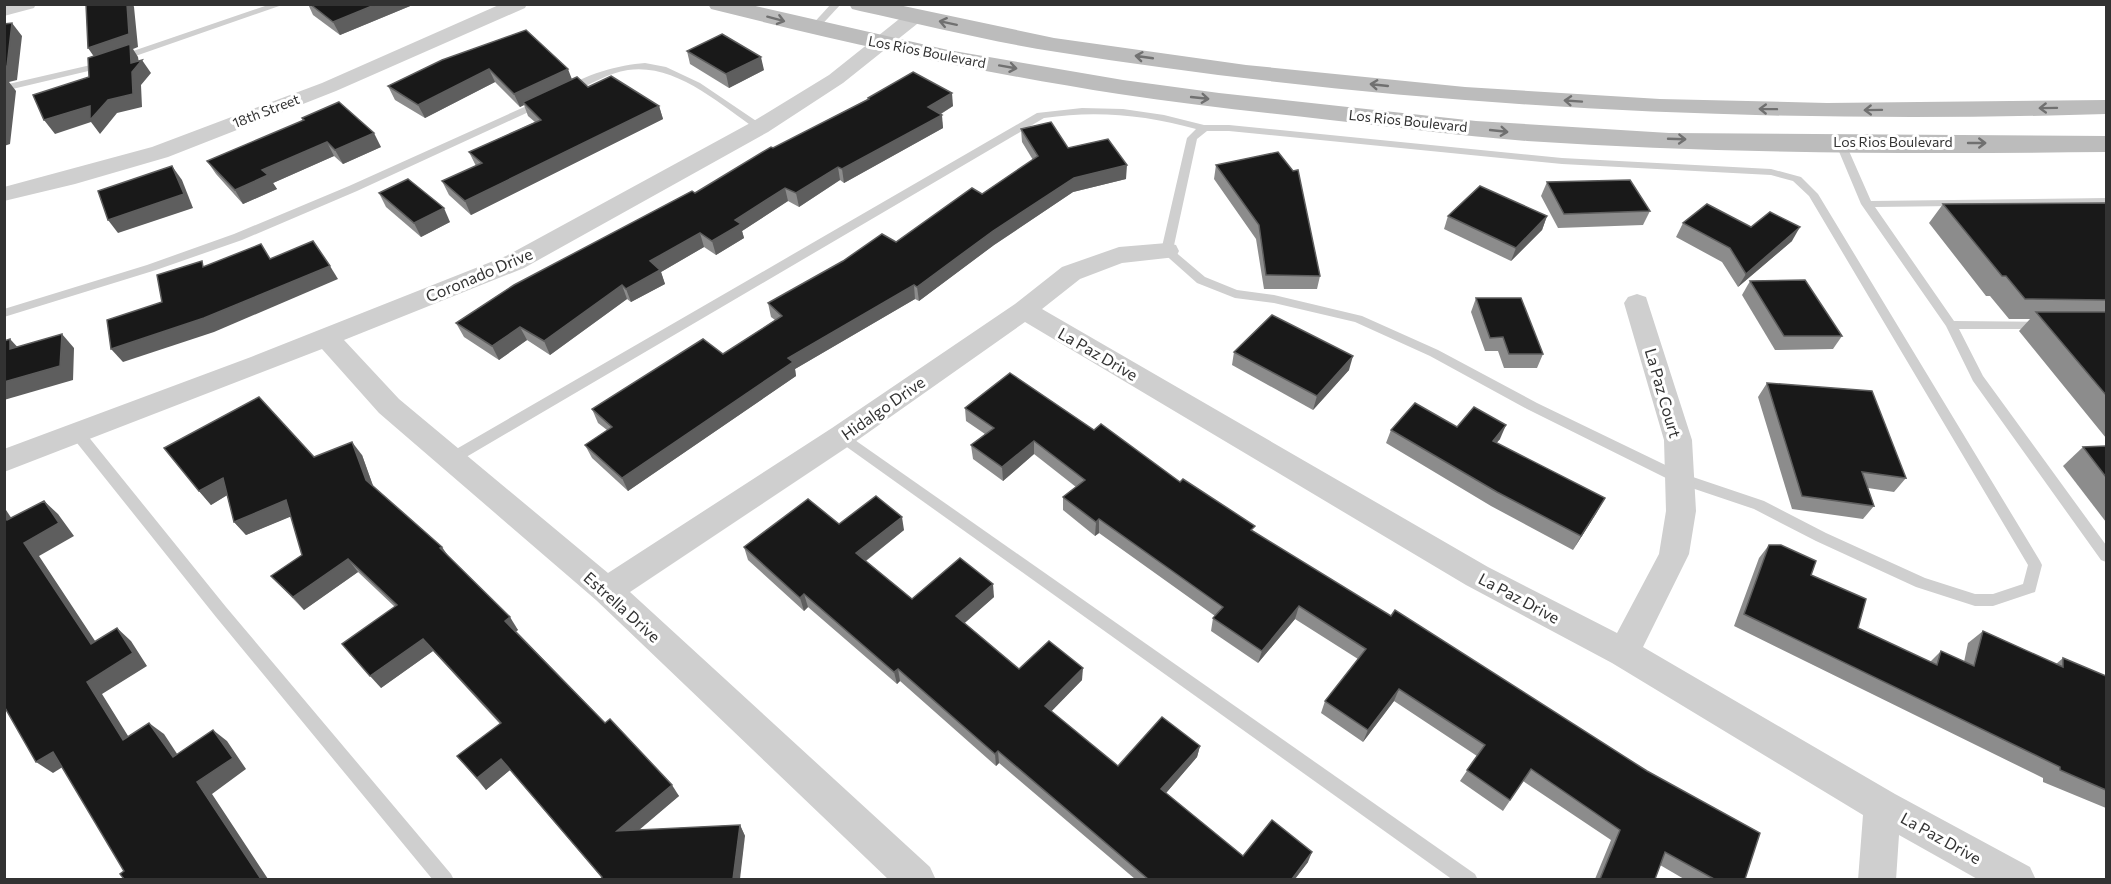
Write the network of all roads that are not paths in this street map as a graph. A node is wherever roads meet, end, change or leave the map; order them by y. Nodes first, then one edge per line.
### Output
1 (27, 4) edge
2 (281, 4) edge
3 (518, 4) edge
4 (719, 4) edge
5 (837, 4) edge
6 (860, 4) edge
7 (4, 10) edge
8 (915, 16) junction
9 (813, 29) junction
10 (880, 44) junction
11 (4, 88) edge
12 (561, 94) edge
13 (550, 99) edge
14 (2106, 107) edge
15 (1827, 110) junction
16 (760, 127) junction
17 (1204, 128) junction
18 (1840, 142) junction
19 (2106, 144) edge
20 (4, 194) edge
21 (2106, 201) edge
22 (1867, 204) junction
23 (1167, 251) junction
24 (1637, 303) dead end
25 (1024, 310) junction
26 (4, 313) edge
27 (1951, 325) junction
28 (2059, 325) edge
29 (326, 338) junction
30 (78, 434) junction
31 (842, 436) junction
32 (451, 459) junction
33 (4, 461) edge
34 (1679, 478) junction
35 (2106, 555) edge
36 (607, 591) junction
37 (1624, 653) junction
38 (1882, 806) junction
39 (445, 879) edge
40 (917, 879) edge
41 (1469, 879) edge
42 (1877, 879) edge
43 (2017, 879) edge

1 - 7 street
2 - 11 lane
3 - 20 street, 18th Street
4 -> 9 main road, Los Rios Boulevard
5 - 9 lane
6 - 8 main road, Los Rios Boulevard
8 - 10 street, Coronado Drive
15 -> 8 main road, Los Rios Boulevard
9 - 10 main road, Los Rios Boulevard
10 - 16 street, Coronado Drive
10 -> 18 main road, Los Rios Boulevard
12 - 16 lane
13 - 26 lane
14 -> 15 main road, Los Rios Boulevard
15 - 18 main road
16 - 29 street, Coronado Drive
17 - 23 lane
17 - 32 lane
17 - 34 lane
18 -> 19 main road, Los Rios Boulevard
18 - 22 lane
21 - 22 lane
22 - 27 lane
23 - 25 street, Hidalgo Drive
23 - 34 lane
24 - 34 street, La Paz Court
25 - 31 street, Hidalgo Drive
25 - 37 street, La Paz Drive
27 - 28 lane
27 - 35 lane
29 - 30 street, Coronado Drive
29 - 32 street, Estrella Drive
30 - 33 street, Coronado Drive
30 - 39 lane
31 - 36 street, Hidalgo Drive
31 - 41 lane
32 - 36 street, Estrella Drive
34 - 37 street, La Paz Court
36 - 40 street, Estrella Drive
37 - 38 street, La Paz Drive
38 - 42 street
38 - 43 street, La Paz Drive

